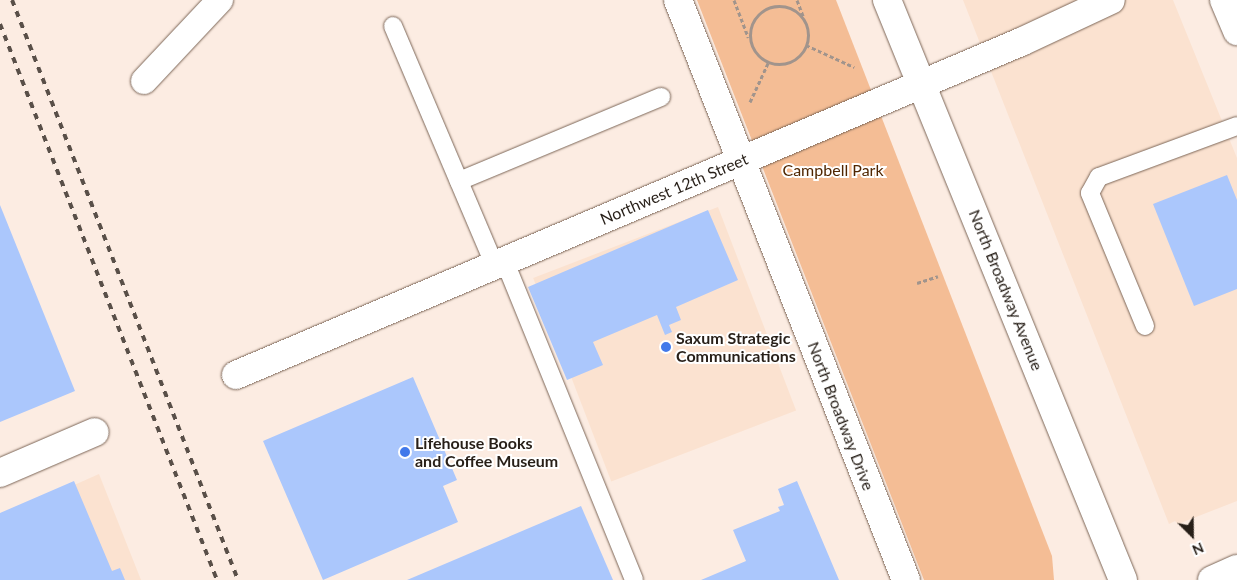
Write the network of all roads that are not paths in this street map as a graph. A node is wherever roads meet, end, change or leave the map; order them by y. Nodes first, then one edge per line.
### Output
1 (220, 0) edge
2 (678, 0) edge
3 (887, 0) edge
4 (1111, 0) edge
5 (1224, 0) edge
6 (393, 26) dead end
7 (1236, 27) edge
8 (144, 81) dead end
9 (920, 85) junction
10 (661, 97) dead end
11 (1237, 126) edge
12 (741, 160) junction
13 (459, 181) junction
14 (500, 264) junction
15 (1145, 326) dead end
16 (236, 375) dead end
17 (95, 432) dead end
18 (0, 472) edge
19 (1237, 569) edge
20 (634, 580) edge
21 (906, 580) edge
22 (1123, 580) edge
23 (1212, 580) edge

1 - 8 street
2 - 12 street, North Broadway Drive
3 - 9 street, North Broadway Avenue
4 - 9 street, Northwest 12th Street
5 - 7 street
6 - 13 lane
9 - 12 street, Northwest 12th Street
9 - 22 street, North Broadway Avenue
10 - 13 lane
11 - 15 lane
12 - 14 street, Northwest 12th Street
12 - 21 street, North Broadway Drive
13 - 14 lane
14 - 16 street, Northwest 12th Street
14 - 20 lane
17 - 18 street
19 - 23 street

